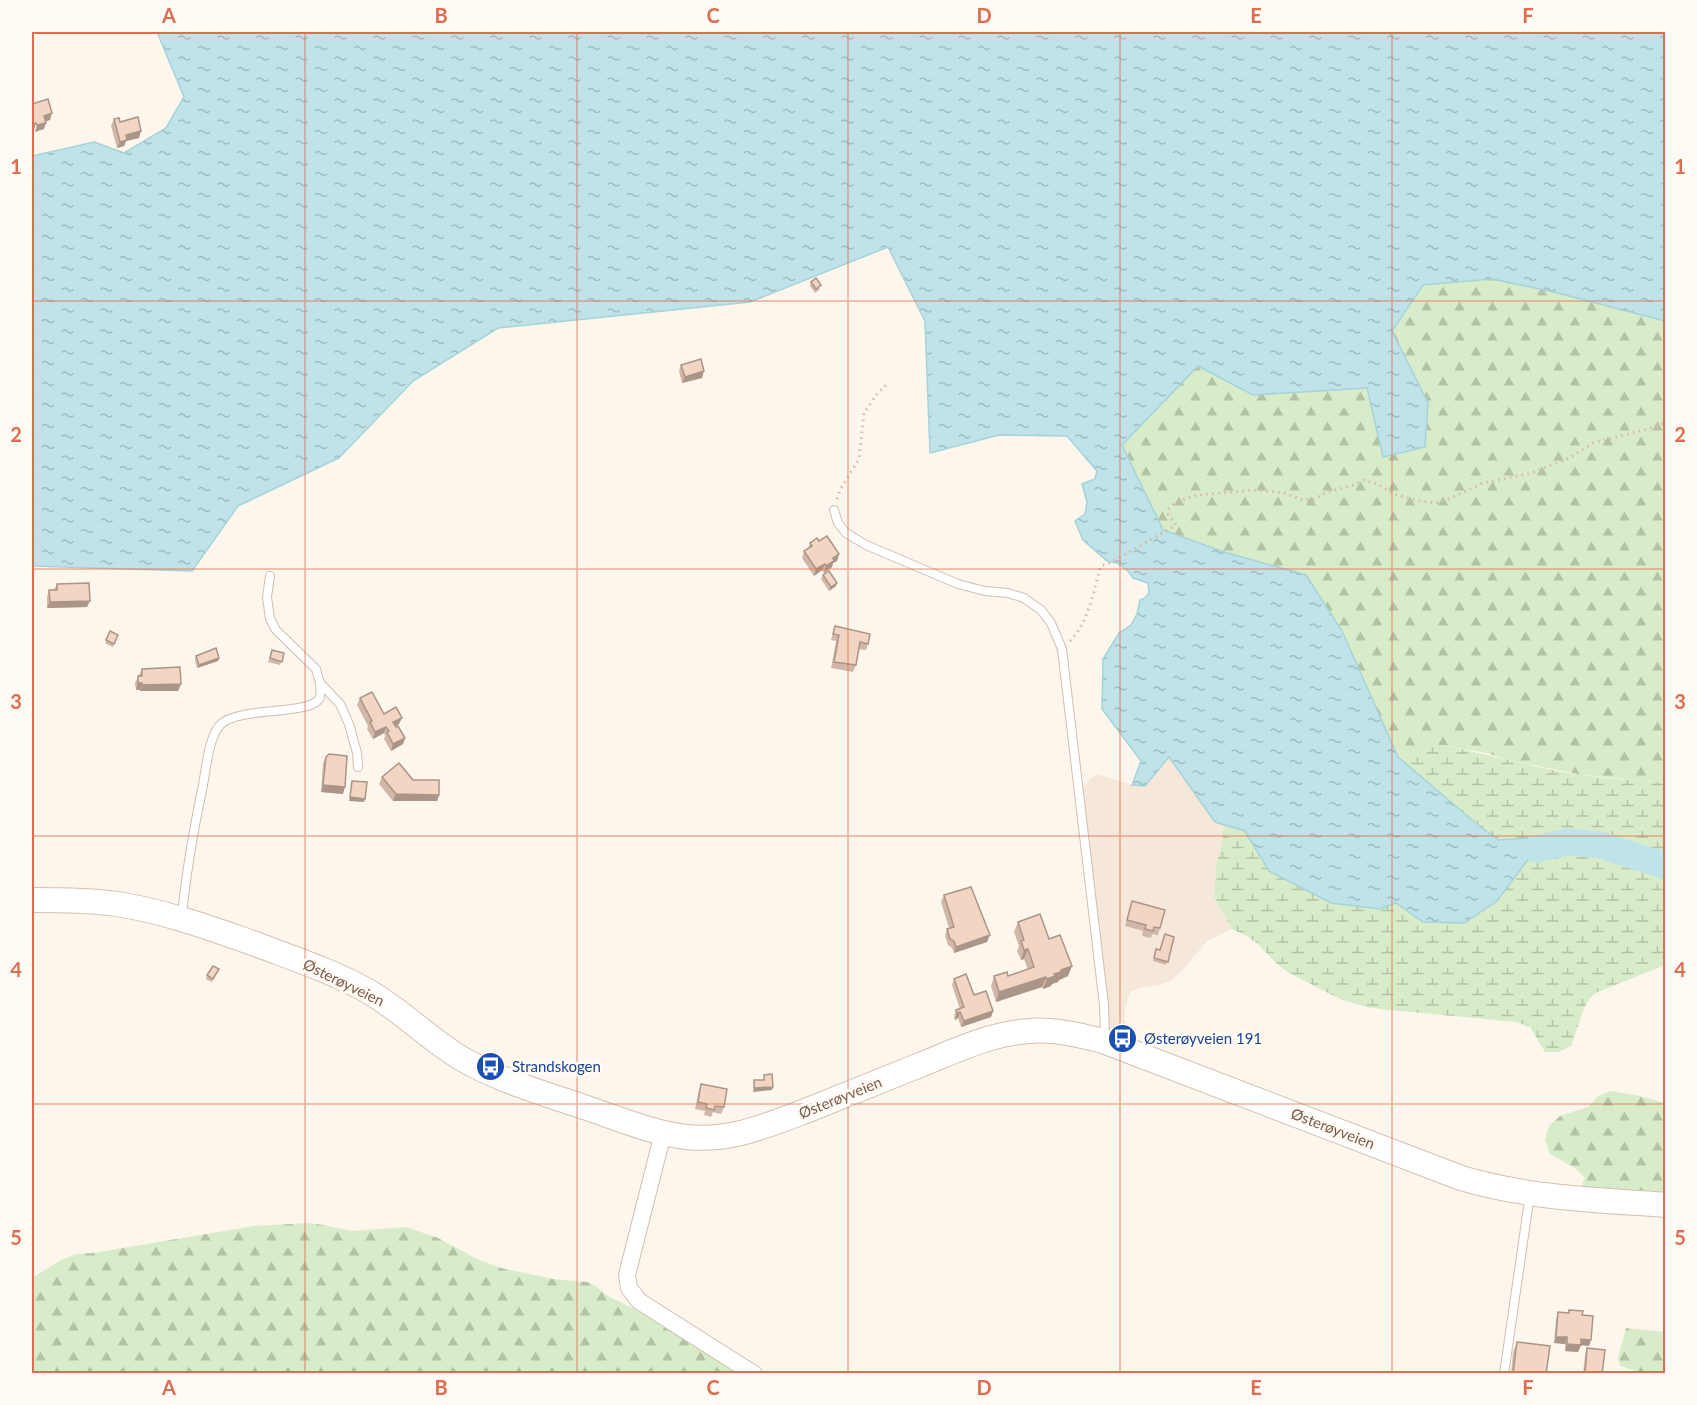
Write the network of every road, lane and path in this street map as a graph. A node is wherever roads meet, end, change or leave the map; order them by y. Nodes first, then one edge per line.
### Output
1 (888, 383) dead end
2 (1665, 422) edge
3 (834, 510) joint
4 (270, 576) dead end
5 (1062, 649) junction
6 (320, 683) junction
7 (358, 767) dead end
8 (32, 900) edge
9 (181, 919) junction
10 (1103, 1041) junction
11 (663, 1133) junction
12 (1530, 1194) junction
13 (1665, 1205) edge
14 (754, 1374) edge
15 (1504, 1374) edge

1 - 3 path
2 - 5 path
3 - 5 lane
4 - 6 lane
5 - 10 lane
6 - 7 lane
6 - 9 lane
8 - 9 main road, Østerøyveien
9 - 11 main road, Østerøyveien
10 - 11 main road, Østerøyveien
10 - 12 main road, Østerøyveien
11 - 14 street
12 - 13 main road, Østerøyveien
12 - 15 lane

